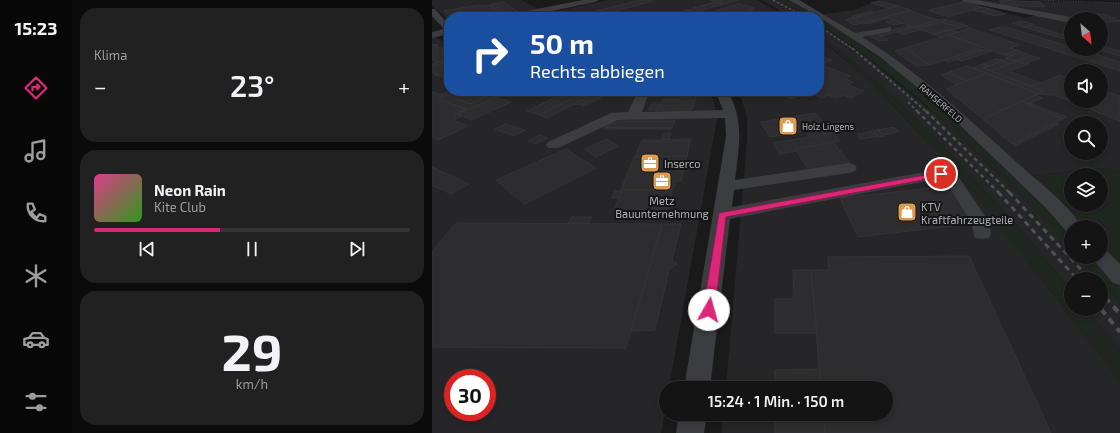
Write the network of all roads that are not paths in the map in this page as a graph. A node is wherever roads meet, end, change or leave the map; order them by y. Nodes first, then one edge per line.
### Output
1 (594, 0) edge
2 (792, 0) edge
3 (966, 0) edge
4 (432, 11) edge
5 (543, 11) junction
6 (538, 12) edge
7 (546, 12) edge
8 (812, 12) edge
9 (824, 19) edge
10 (1064, 19) edge
11 (444, 24) edge
12 (888, 28) dead end
13 (444, 31) edge
14 (432, 35) edge
15 (853, 36) junction
16 (642, 96) edge
17 (723, 102) edge
18 (634, 114) junction
19 (553, 145) dead end
20 (849, 168) dead end
21 (726, 186) junction
22 (722, 215) junction
23 (1067, 220) edge
24 (982, 233) dead end
25 (1108, 264) edge
26 (1120, 277) edge
27 (698, 381) edge
28 (692, 421) edge
29 (690, 433) edge

1 - 5 street
2 - 8 street, RAHSERFELD
3 - 10 street
4 - 11 street
5 - 6 street
5 - 7 street
9 - 15 street, RAHSERFELD
12 - 15 street
13 - 14 street
15 - 23 street, RAHSERFELD
16 - 18 street
17 - 18 street
17 - 21 street
18 - 19 street
20 - 21 street
21 - 22 street
22 - 24 street
22 - 27 street
25 - 26 street
28 - 29 street

